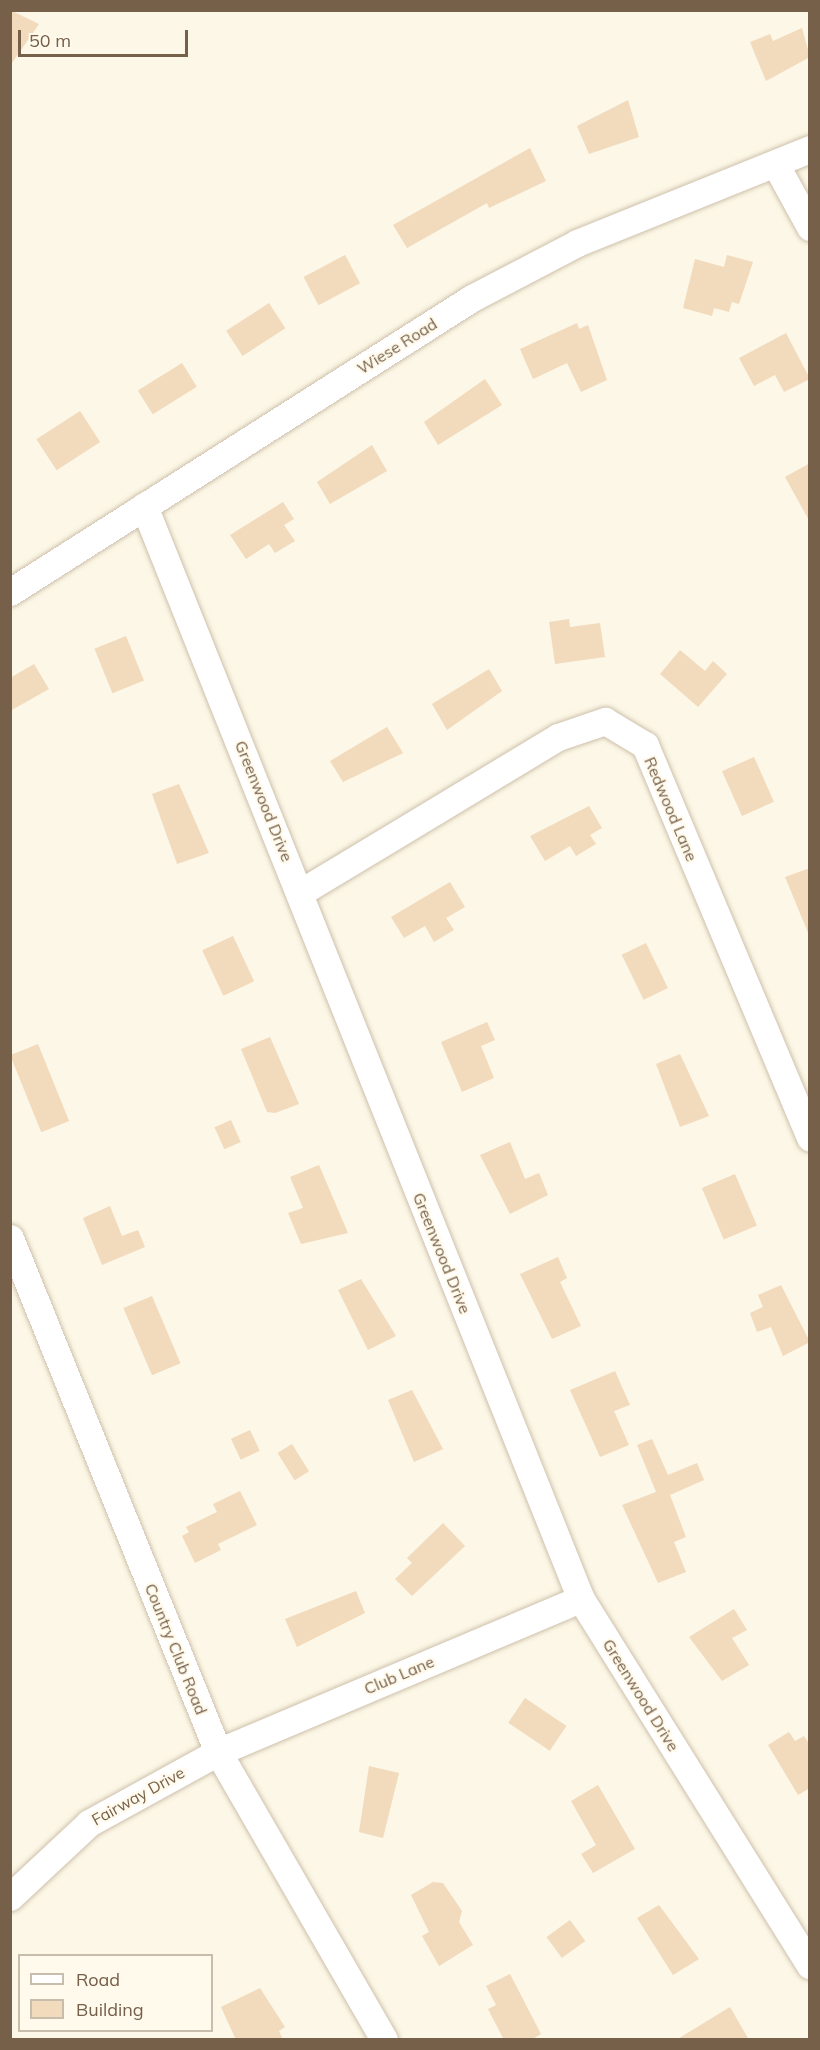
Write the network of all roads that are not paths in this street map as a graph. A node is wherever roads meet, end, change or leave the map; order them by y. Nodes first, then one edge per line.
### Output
1 (810, 149) edge
2 (776, 165) junction
3 (810, 227) edge
4 (144, 506) junction
5 (10, 592) edge
6 (301, 892) junction
7 (810, 1138) edge
8 (10, 1238) edge
9 (580, 1599) junction
10 (218, 1752) junction
11 (10, 1897) edge
12 (810, 1965) edge
13 (384, 2040) edge

1 - 2 street, Wiese Road
2 - 3 street
2 - 4 street, Wiese Road
4 - 5 street, Wiese Road
4 - 6 street, Greenwood Drive
6 - 7 street, Redwood Lane
6 - 9 street, Greenwood Drive
8 - 10 street, Country Club Road
9 - 10 street, Club Lane
9 - 12 street, Greenwood Drive
10 - 11 street, Fairway Drive
10 - 13 street, Country Club Road

